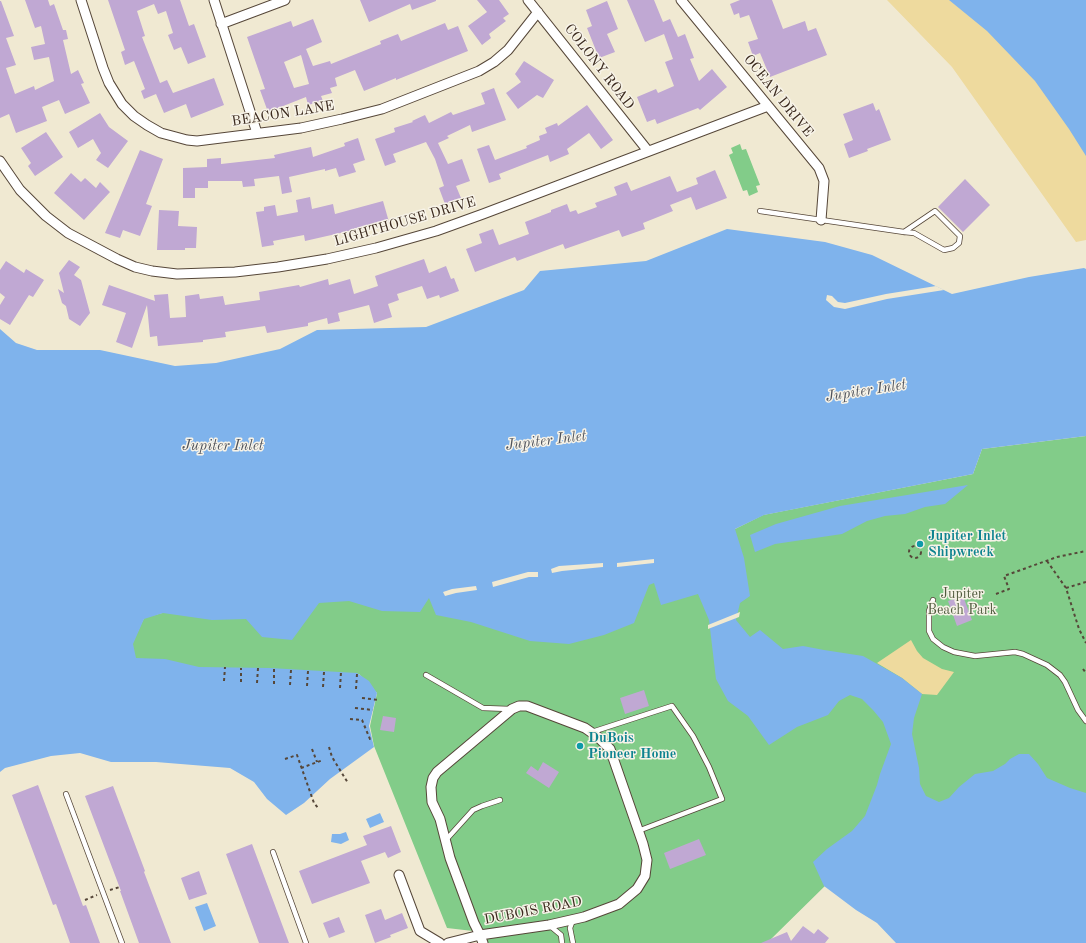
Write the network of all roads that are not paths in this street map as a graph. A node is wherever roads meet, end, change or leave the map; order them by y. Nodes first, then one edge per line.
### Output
1 (81, 0) edge
2 (214, 0) edge
3 (285, 0) edge
4 (528, 0) edge
5 (681, 0) edge
6 (538, 12) junction
7 (221, 24) junction
8 (768, 106) junction
9 (257, 134) junction
10 (648, 151) junction
11 (0, 161) edge
12 (760, 211) dead end
13 (821, 220) junction
14 (904, 232) junction
15 (933, 600) dead end
16 (426, 675) dead end
17 (512, 709) junction
18 (1086, 721) edge
19 (592, 732) junction
20 (66, 794) dead end
21 (500, 800) dead end
22 (638, 831) junction
23 (445, 841) junction
24 (273, 852) dead end
25 (400, 876) dead end
26 (573, 920) junction
27 (549, 925) junction
28 (481, 939) edge
29 (122, 943) edge
30 (306, 943) edge
31 (440, 943) edge
32 (448, 943) edge
33 (562, 943) edge
34 (573, 943) edge

1 - 9 street, BEACON LANE
2 - 7 street
3 - 7 street
4 - 6 street, COLONY ROAD
5 - 8 street, OCEAN DRIVE
6 - 9 street, BEACON LANE
6 - 10 street, COLONY ROAD
7 - 9 street
8 - 10 street, LIGHTHOUSE DRIVE
8 - 13 street, OCEAN DRIVE
10 - 11 street, LIGHTHOUSE DRIVE
12 - 13 lane
13 - 14 lane
14 - 14 lane
15 - 18 lane
16 - 17 lane, DUBOIS ROAD
17 - 19 street, DUBOIS ROAD
17 - 23 street, DUBOIS ROAD
19 - 22 street, DUBOIS ROAD
19 - 22 lane
20 - 29 lane
21 - 23 lane
22 - 26 street, DUBOIS ROAD
23 - 28 street, DUBOIS ROAD
24 - 30 lane
25 - 31 street
26 - 27 street, DUBOIS ROAD
26 - 34 lane
27 - 28 street, DUBOIS ROAD
27 - 33 lane
28 - 32 street

